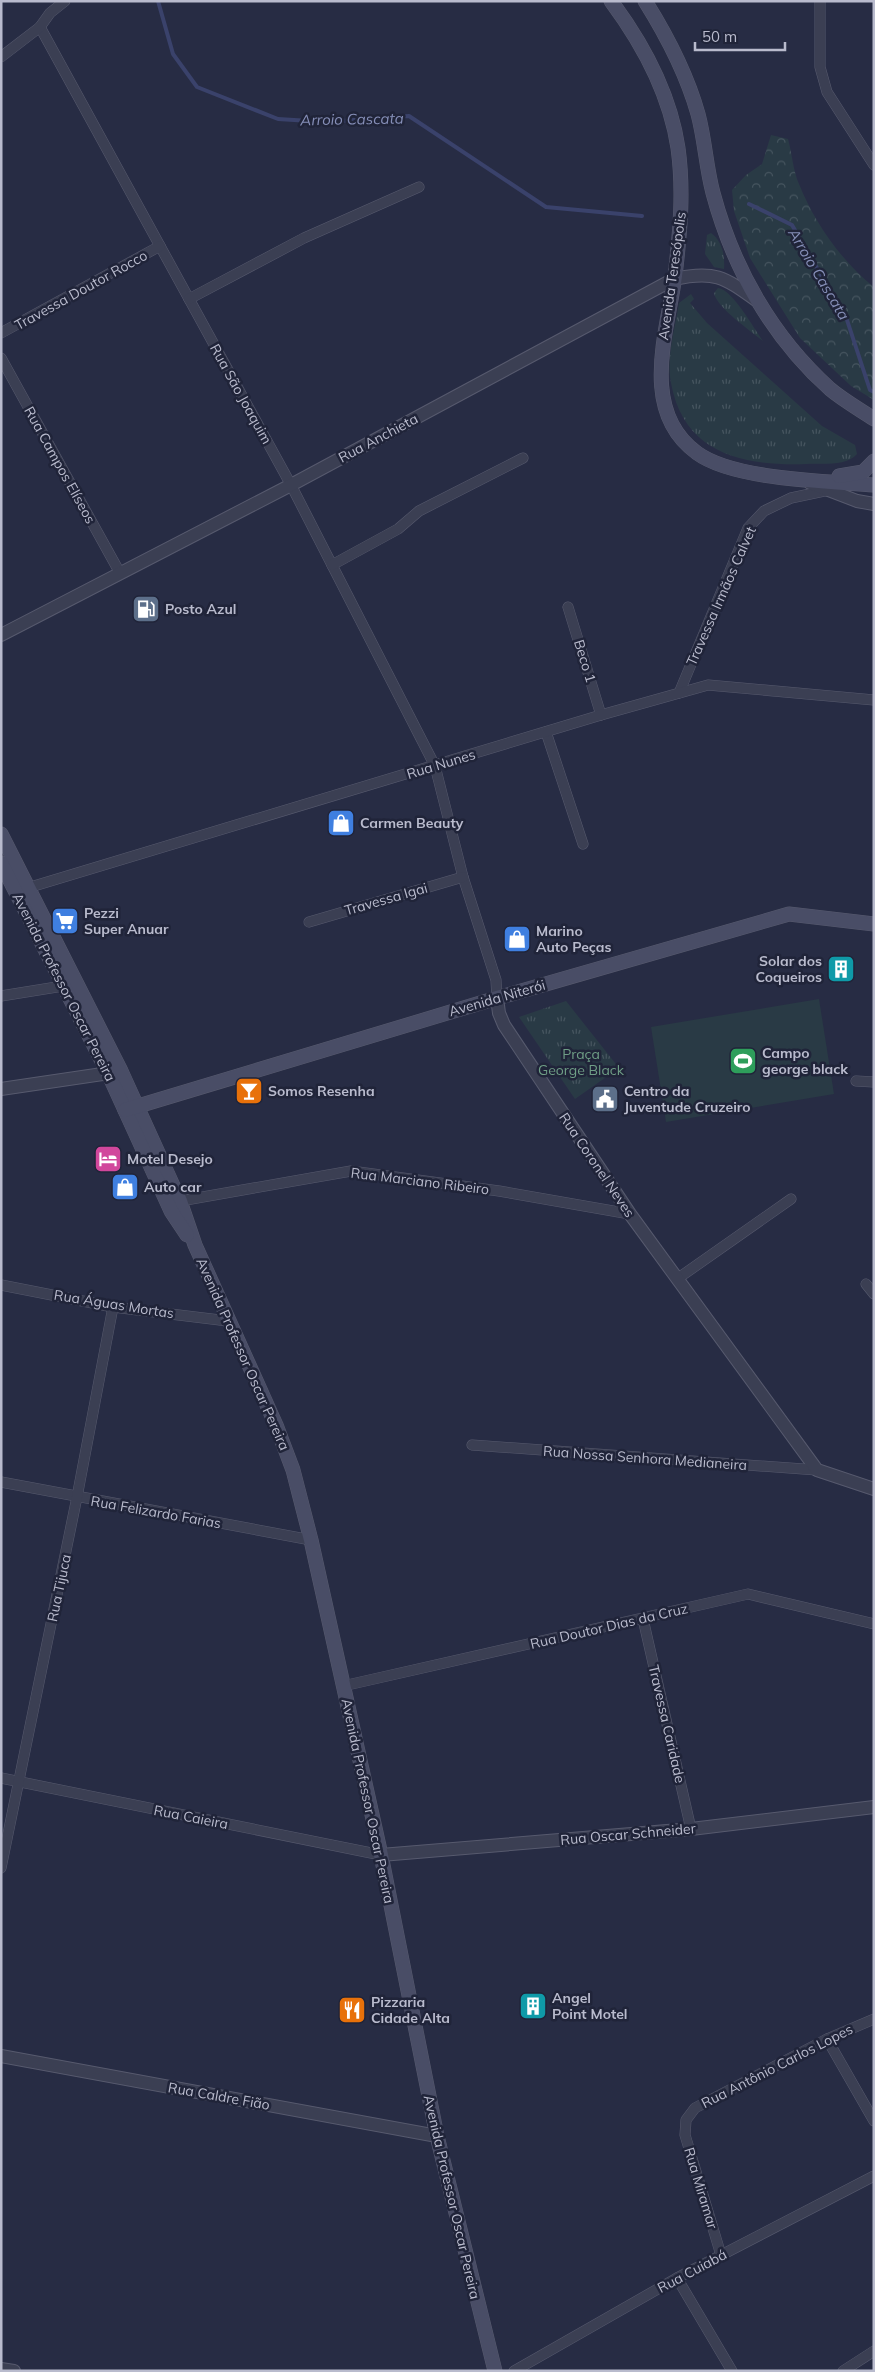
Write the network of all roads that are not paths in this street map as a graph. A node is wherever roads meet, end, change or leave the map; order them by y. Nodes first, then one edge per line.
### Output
1 (65, 1) edge
2 (612, 1) edge
3 (645, 1) edge
4 (820, 1) edge
5 (40, 27) junction
6 (1, 57) edge
7 (874, 165) edge
8 (419, 187) dead end
9 (160, 246) junction
10 (674, 279) junction
11 (189, 299) junction
12 (756, 300) junction
13 (1, 333) edge
14 (1, 358) edge
15 (874, 419) edge
16 (523, 458) dead end
17 (874, 461) edge
18 (796, 478) junction
19 (291, 485) junction
20 (874, 485) edge
21 (829, 490) junction
22 (874, 504) edge
23 (332, 565) junction
24 (120, 572) junction
25 (568, 608) dead end
26 (1, 634) edge
27 (679, 693) junction
28 (874, 700) edge
29 (601, 715) junction
30 (546, 732) junction
31 (435, 766) junction
32 (1, 834) edge
33 (583, 844) dead end
34 (1, 863) edge
35 (463, 877) junction
36 (22, 890) junction
37 (310, 922) dead end
38 (874, 924) edge
39 (63, 986) junction
40 (1, 996) edge
41 (497, 998) junction
42 (114, 1072) junction
43 (856, 1081) dead end
44 (874, 1082) edge
45 (1, 1089) edge
46 (131, 1108) junction
47 (791, 1199) dead end
48 (180, 1201) junction
49 (630, 1214) junction
50 (195, 1246) junction
51 (677, 1279) junction
52 (866, 1284) dead end
53 (1, 1285) edge
54 (874, 1294) edge
55 (113, 1306) junction
56 (228, 1321) junction
57 (472, 1445) dead end
58 (817, 1470) junction
59 (1, 1482) edge
60 (874, 1489) edge
61 (77, 1498) junction
62 (311, 1540) junction
63 (643, 1619) junction
64 (874, 1624) edge
65 (343, 1686) junction
66 (1, 1778) edge
67 (18, 1782) junction
68 (874, 1807) edge
69 (691, 1829) junction
70 (5, 1833) edge
71 (381, 1855) junction
72 (1, 1868) edge
73 (874, 2018) edge
74 (827, 2039) junction
75 (1, 2056) edge
76 (686, 2120) joint
77 (874, 2121) edge
78 (437, 2136) junction
79 (874, 2176) edge
80 (721, 2255) junction
81 (677, 2278) junction
82 (874, 2351) edge
83 (1, 2369) edge
84 (14, 2371) edge
85 (495, 2371) edge
86 (514, 2371) edge
87 (732, 2371) edge
88 (843, 2371) edge

1 - 5 street
2 - 10 main road, Avenida Teresópolis
3 - 12 main road
4 - 7 street
5 - 6 street
5 - 9 street, Rua São Joaquim
8 - 11 street
9 - 11 street, Rua São Joaquim
9 - 13 street, Travessa Doutor Rocco
10 - 12 street, Rua Anchieta
10 - 18 main road, Avenida Teresópolis
10 - 19 street, Rua Anchieta
11 - 19 street, Rua São Joaquim
12 - 15 main road
14 - 24 street, Rua Campos Elíseos
16 - 23 street
17 - 18 main road
18 - 20 main road
18 - 21 street
19 - 23 street, Rua São Joaquim
19 - 24 street, Rua Anchieta
21 - 22 street
21 - 27 street, Travessa Irmãos Calvet
23 - 31 street, Rua São Joaquim
24 - 26 street, Rua Anchieta
25 - 29 street, Beco 1
27 - 28 street, Rua Nunes
27 - 29 street, Rua Nunes
29 - 30 street, Rua Nunes
30 - 31 street, Rua Nunes
30 - 33 street
31 - 35 street, Rua Coronel Neves
31 - 36 street, Rua Nunes
32 - 36 main road, Avenida Professor Oscar Pereira
34 - 36 main road, Avenida Professor Oscar Pereira
35 - 37 street, Travessa Igai
35 - 41 street, Rua Coronel Neves
36 - 39 main road, Avenida Professor Oscar Pereira
36 - 42 main road, Avenida Professor Oscar Pereira
38 - 41 main road, Avenida Niterói
39 - 40 street
39 - 42 main road, Avenida Professor Oscar Pereira
41 - 46 main road, Avenida Niterói
41 - 49 street, Rua Coronel Neves
42 - 45 street
42 - 46 main road, Avenida Professor Oscar Pereira
43 - 44 street
46 - 48 main road, Avenida Professor Oscar Pereira
46 - 50 main road, Avenida Professor Oscar Pereira
47 - 51 street
48 - 49 street, Rua Marciano Ribeiro
48 - 50 main road, Avenida Professor Oscar Pereira
49 - 51 street, Rua Coronel Neves
50 - 56 main road, Avenida Professor Oscar Pereira
51 - 58 street, Rua Coronel Neves
52 - 54 street
53 - 55 street, Rua Águas Mortas
55 - 56 street, Rua Águas Mortas
55 - 61 street, Rua Tijuca
56 - 62 main road, Avenida Professor Oscar Pereira
57 - 58 street, Rua Nossa Senhora Medianeira
58 - 60 street
59 - 61 street, Rua Felizardo Farias
61 - 62 street, Rua Felizardo Farias
61 - 67 street, Rua Tijuca
62 - 65 main road, Avenida Professor Oscar Pereira
63 - 64 street, Rua Doutor Dias da Cruz
63 - 65 street, Rua Doutor Dias da Cruz
63 - 69 street, Travessa Caridade
65 - 71 main road, Avenida Professor Oscar Pereira
66 - 67 street, Rua Caieira
67 - 70 street, Rua Tijuca
67 - 71 street, Rua Caieira
68 - 69 street, Rua Oscar Schneider
69 - 71 street, Rua Oscar Schneider
70 - 72 street, Rua Tijuca
71 - 78 main road, Avenida Professor Oscar Pereira
73 - 74 street, Rua Antônio Carlos Lopes
74 - 76 street, Rua Antônio Carlos Lopes
74 - 77 street
75 - 78 street, Rua Caldre Fião
76 - 80 street, Rua Miramar
78 - 85 main road, Avenida Professor Oscar Pereira
79 - 80 street, Rua Cuiabá
80 - 81 street, Rua Cuiabá
81 - 86 street, Rua Cuiabá
81 - 87 street
82 - 88 street
83 - 84 street

